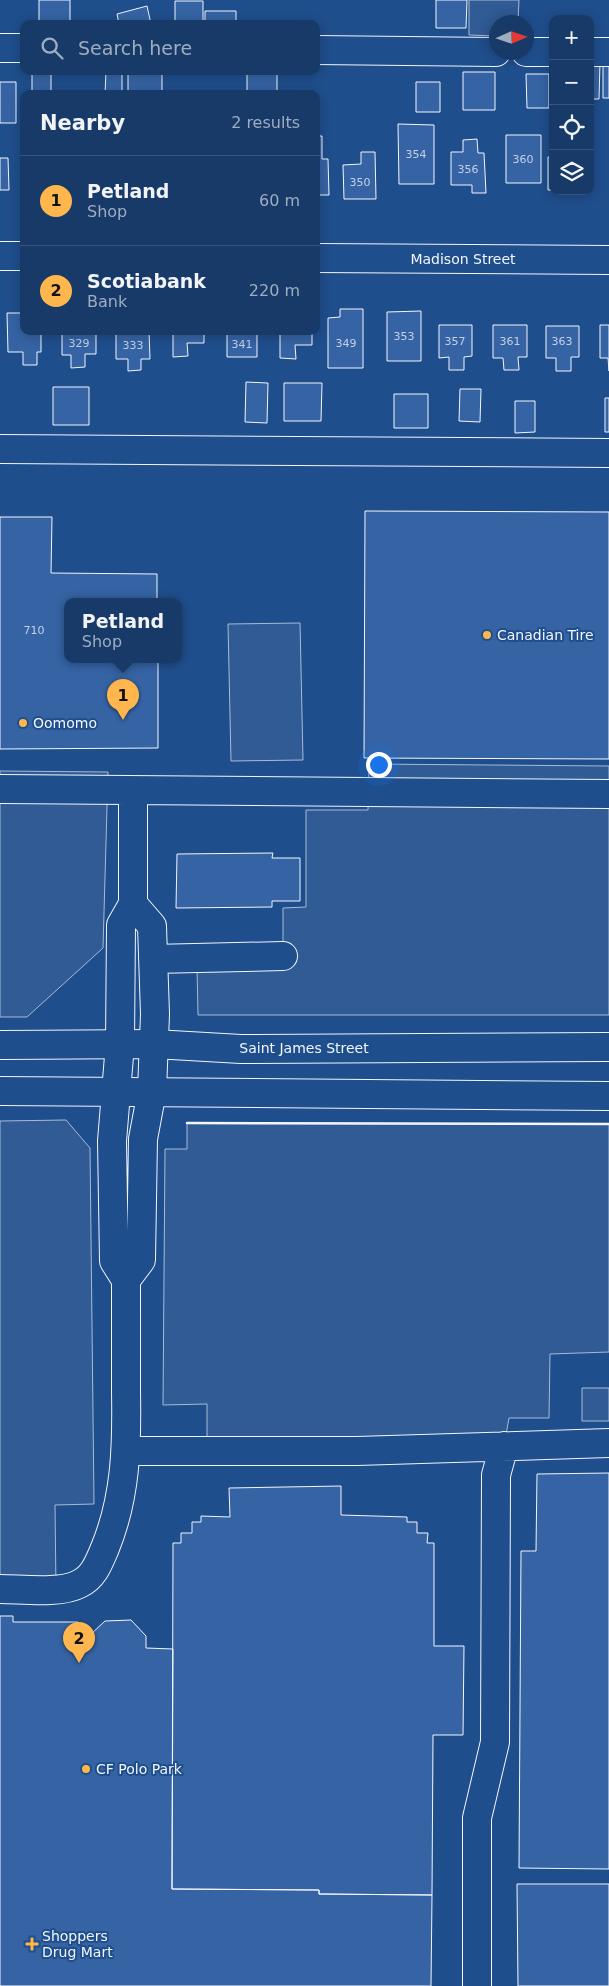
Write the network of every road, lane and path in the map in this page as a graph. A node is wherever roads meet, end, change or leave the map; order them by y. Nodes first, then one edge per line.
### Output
1 (0, 48) edge
2 (20, 48) edge
3 (320, 50) edge
4 (489, 52) edge
5 (534, 52) edge
6 (549, 52) edge
7 (594, 52) edge
8 (609, 52) edge
9 (0, 256) edge
10 (20, 256) edge
11 (320, 258) edge
12 (609, 260) edge
13 (0, 449) edge
14 (609, 453) edge
15 (0, 789) edge
16 (133, 791) junction
17 (609, 794) edge
18 (133, 904) junction
19 (283, 956) dead end
20 (153, 959) junction
21 (120, 1044) junction
22 (154, 1044) junction
23 (0, 1045) edge
24 (609, 1047) edge
25 (0, 1091) edge
26 (117, 1091) junction
27 (152, 1091) junction
28 (609, 1096) edge
29 (126, 1280) junction
30 (609, 1443) edge
31 (504, 1446) junction
32 (127, 1451) junction
33 (0, 1589) edge
34 (477, 1986) edge

1 - 2 main road
3 - 4 main road
5 - 6 main road
7 - 8 main road
9 - 10 main road
11 - 12 main road, Madison Street
13 - 14 main road
15 - 16 main road
16 - 17 main road
16 - 18 main road
18 - 20 main road
18 - 21 main road
19 - 20 main road
20 - 22 main road
21 - 22 main road, Saint James Street
21 - 23 main road, Saint James Street
21 - 26 main road
22 - 24 main road, Saint James Street
22 - 27 main road
25 - 26 main road
26 - 27 main road
26 - 29 main road
27 - 28 main road
27 - 29 main road
29 - 32 main road
30 - 31 main road
31 - 32 main road
31 - 34 main road
32 - 33 main road

